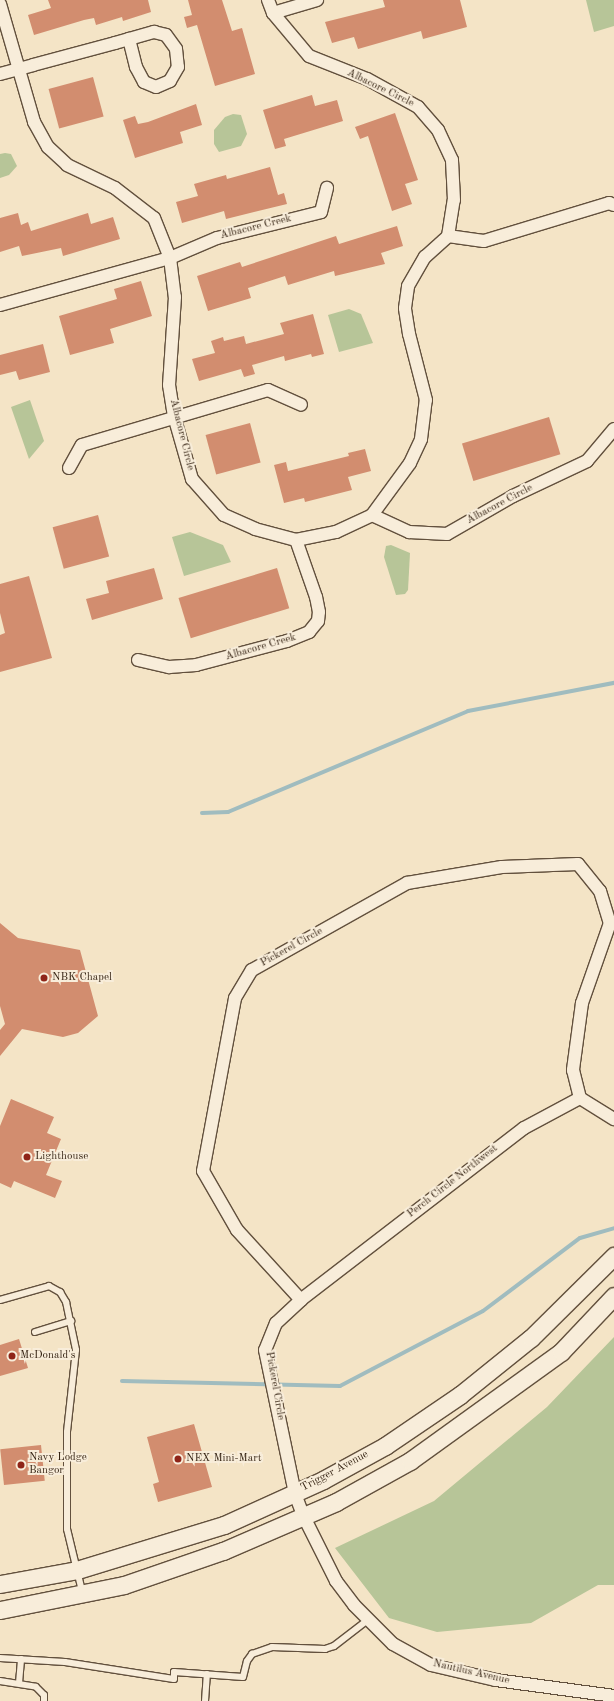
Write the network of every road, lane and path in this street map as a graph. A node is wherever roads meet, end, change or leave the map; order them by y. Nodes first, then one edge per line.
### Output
1 (268, 0) edge
2 (317, 0) edge
3 (0, 4) edge
4 (274, 13) junction
5 (128, 39) junction
6 (20, 69) junction
7 (0, 74) edge
8 (326, 188) dead end
9 (614, 205) edge
10 (448, 236) junction
11 (170, 258) junction
12 (0, 305) edge
13 (301, 405) dead end
14 (174, 416) junction
15 (614, 429) edge
16 (69, 468) dead end
17 (372, 515) junction
18 (296, 540) junction
19 (138, 660) dead end
20 (580, 1098) junction
21 (614, 1119) edge
22 (614, 1256) edge
23 (614, 1296) edge
24 (0, 1300) edge
25 (301, 1300) junction
26 (71, 1321) junction
27 (35, 1332) dead end
28 (294, 1494) junction
29 (304, 1517) junction
30 (77, 1570) junction
31 (0, 1584) edge
32 (83, 1595) junction
33 (0, 1610) edge
34 (369, 1619) junction
35 (0, 1658) edge
36 (21, 1659) junction
37 (207, 1674) junction
38 (0, 1681) edge
39 (19, 1683) junction
40 (614, 1696) edge
41 (44, 1701) edge
42 (205, 1701) edge

1 - 4 street, Albacore Circle
2 - 4 street
3 - 6 street, Albacore Circle
4 - 10 street, Albacore Circle
5 - 5 street
5 - 6 street
6 - 7 street
6 - 11 street, Albacore Circle
8 - 11 street, Albacore Creek
9 - 10 street
10 - 17 street, Albacore Circle
11 - 12 street
11 - 14 street, Albacore Circle
13 - 14 street
14 - 16 street
14 - 18 street, Albacore Circle
15 - 17 street, Albacore Circle
17 - 18 street, Albacore Circle
18 - 19 street, Albacore Creek
20 - 21 street
20 - 25 street, Perch Circle Northwest
20 - 25 street, Pickerel Circle
22 - 28 main road, Trigger Avenue
23 - 29 main road
24 - 26 lane
25 - 28 street, Pickerel Circle
26 - 27 lane
26 - 30 lane
28 - 29 street, Nautilus Avenue
28 - 30 main road, Trigger Avenue
29 - 32 main road
29 - 34 street, Nautilus Avenue
30 - 31 main road, Trigger Avenue
30 - 32 lane
32 - 33 main road
34 - 37 lane
34 - 40 street, Nautilus Avenue
35 - 36 lane
36 - 37 lane
36 - 39 lane
37 - 42 lane
38 - 39 lane
39 - 41 lane

